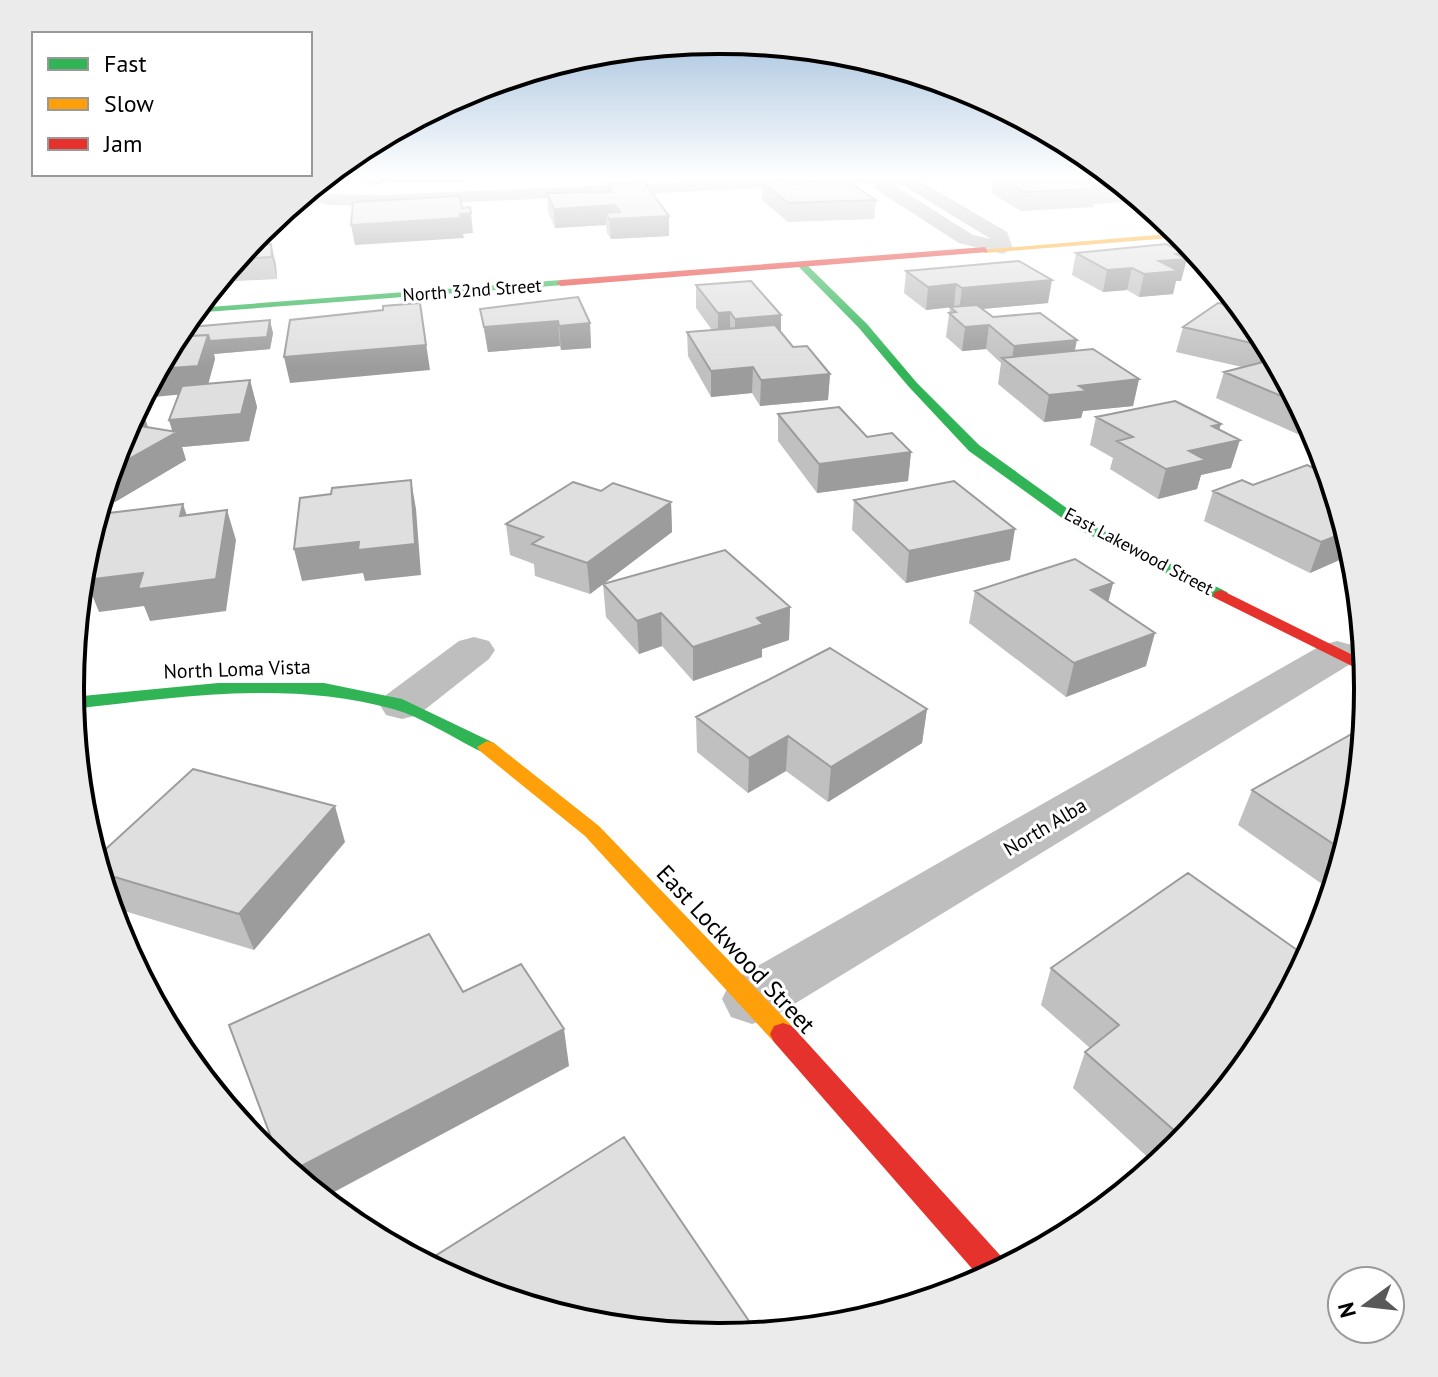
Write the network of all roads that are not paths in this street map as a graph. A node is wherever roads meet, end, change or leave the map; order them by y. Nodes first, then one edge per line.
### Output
1 (967, 239) edge
2 (1123, 239) edge
3 (1003, 248) junction
4 (801, 264) junction
5 (210, 310) edge
6 (474, 650) dead end
7 (1351, 661) edge
8 (85, 702) edge
9 (402, 705) junction
10 (752, 999) junction
11 (988, 1263) edge

1 - 3 street
2 - 3 street, North 32nd Street
3 - 4 street, North 32nd Street
4 - 5 street, North 32nd Street
4 - 7 street, East Lakewood Street
6 - 9 street
7 - 10 street, North Alba
8 - 9 street, North Loma Vista
9 - 10 street, East Lockwood Street
10 - 11 street, East Lockwood Street

